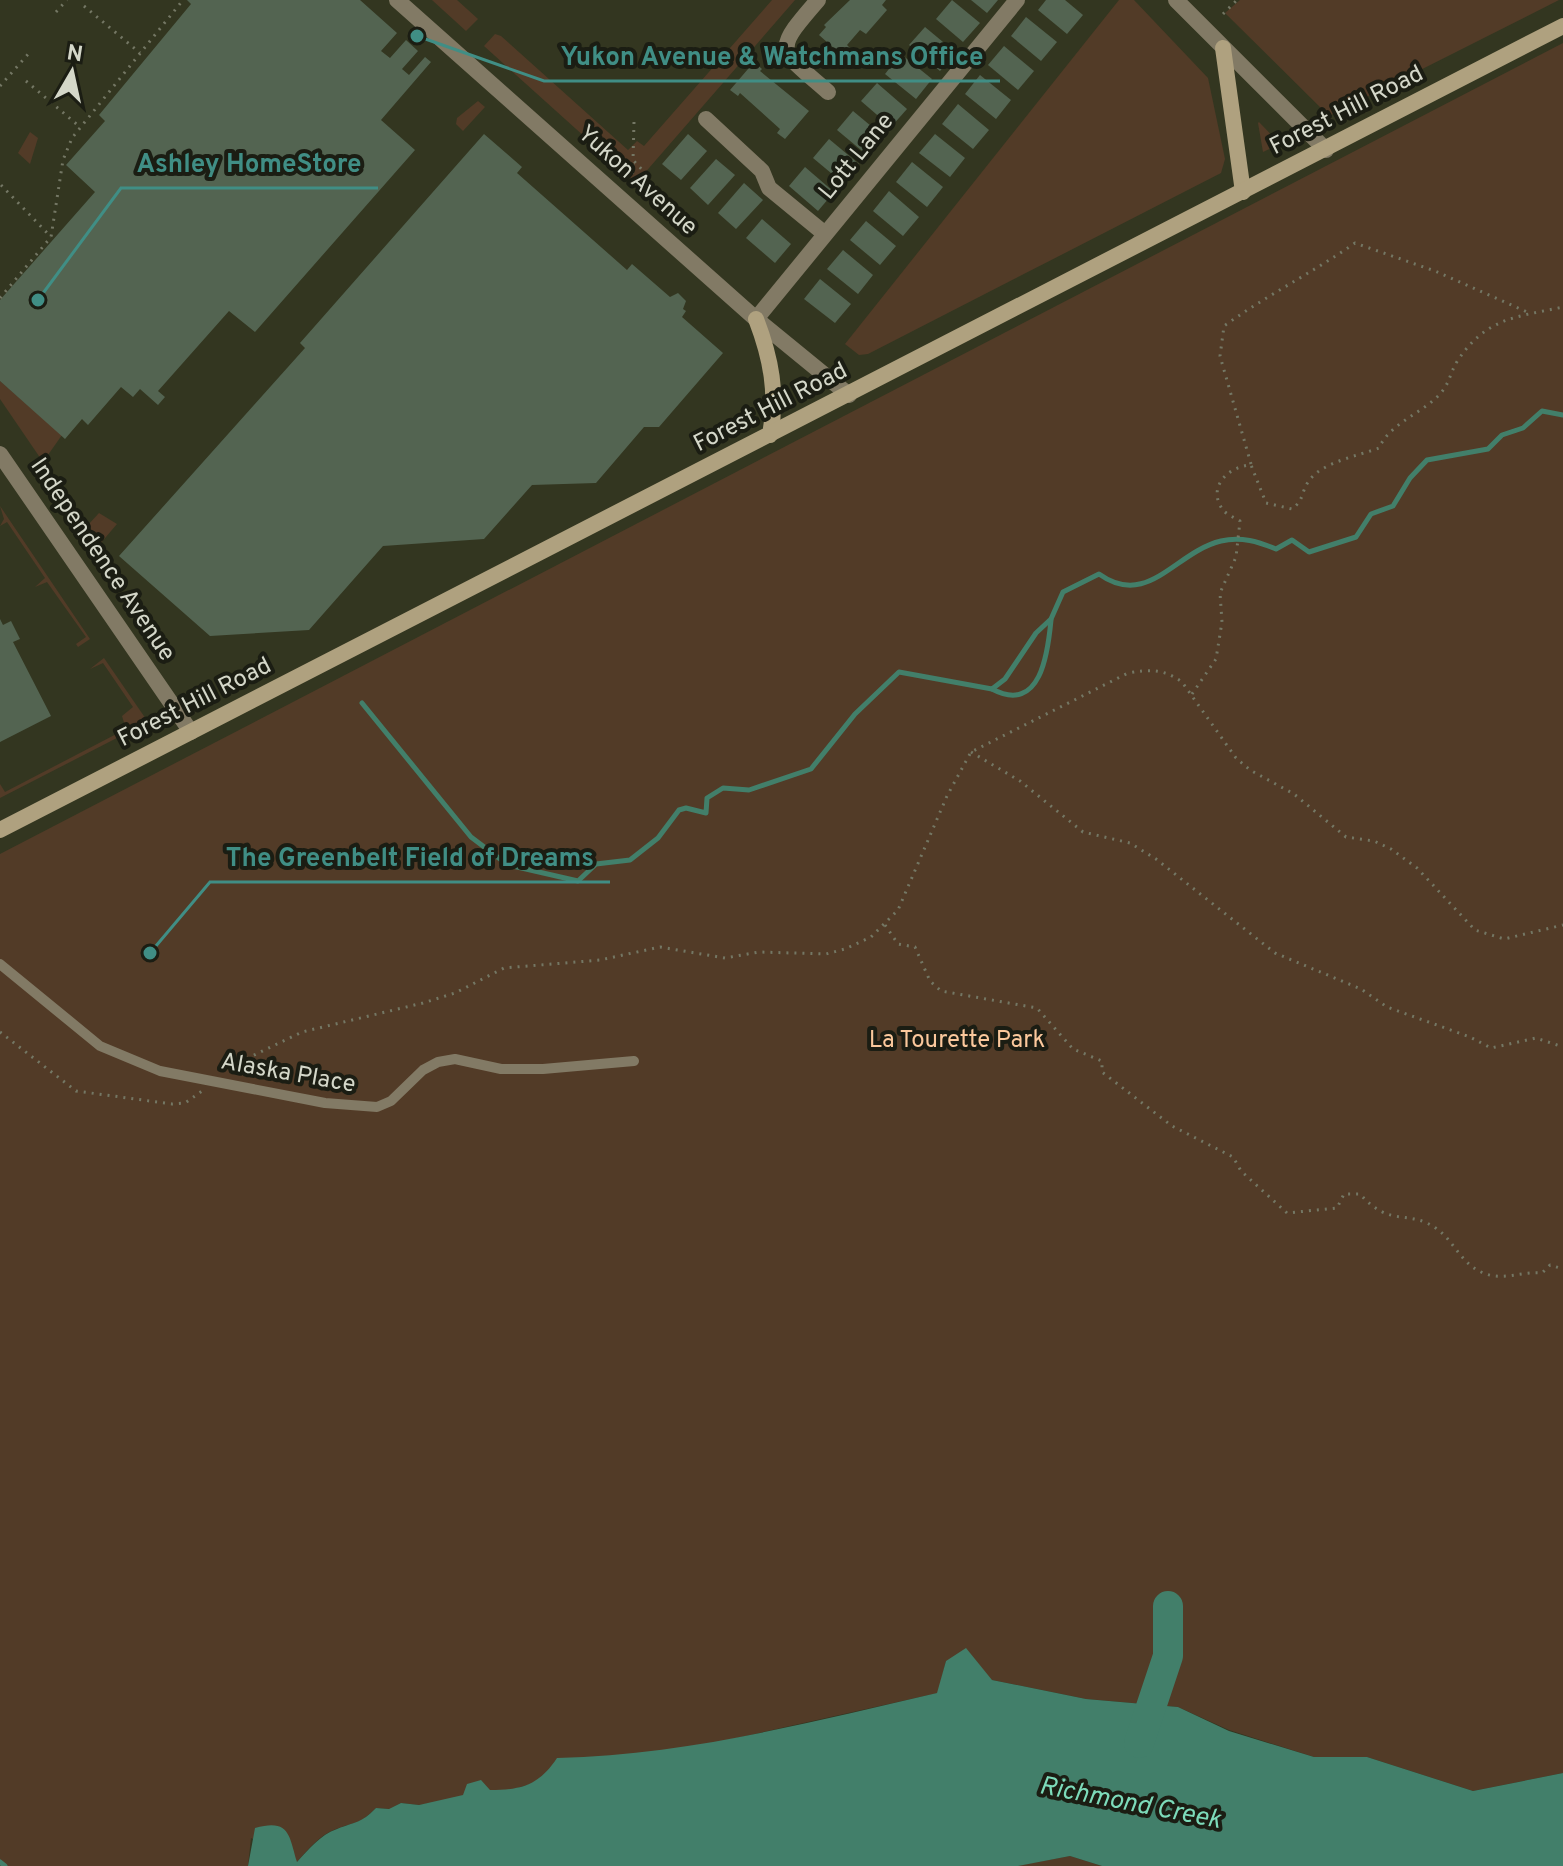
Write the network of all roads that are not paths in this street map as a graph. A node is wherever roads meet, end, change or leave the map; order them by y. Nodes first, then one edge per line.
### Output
1 (397, 0) edge
2 (818, 0) edge
3 (1017, 0) edge
4 (1176, 0) edge
5 (1563, 26) edge
6 (1223, 48) junction
7 (828, 92) dead end
8 (706, 119) dead end
9 (1326, 150) junction
10 (1243, 192) junction
11 (825, 234) junction
12 (756, 319) junction
13 (849, 395) junction
14 (770, 435) junction
15 (0, 454) edge
16 (191, 732) junction
17 (0, 830) edge
18 (0, 964) edge
19 (634, 1061) dead end

1 - 12 street, Yukon Avenue
2 - 7 street
3 - 11 street, Lott Lane
4 - 6 street
5 - 9 street, Forest Hill Road
6 - 9 street
6 - 10 street
8 - 11 street, Lott Lane
9 - 10 street, Forest Hill Road
10 - 13 street, Forest Hill Road
11 - 12 street, Lott Lane
12 - 13 street, Yukon Avenue
12 - 14 street
13 - 14 street, Forest Hill Road
14 - 16 street, Forest Hill Road
15 - 16 street, Independence Avenue
16 - 17 street, Forest Hill Road
18 - 19 lane, Alaska Place

